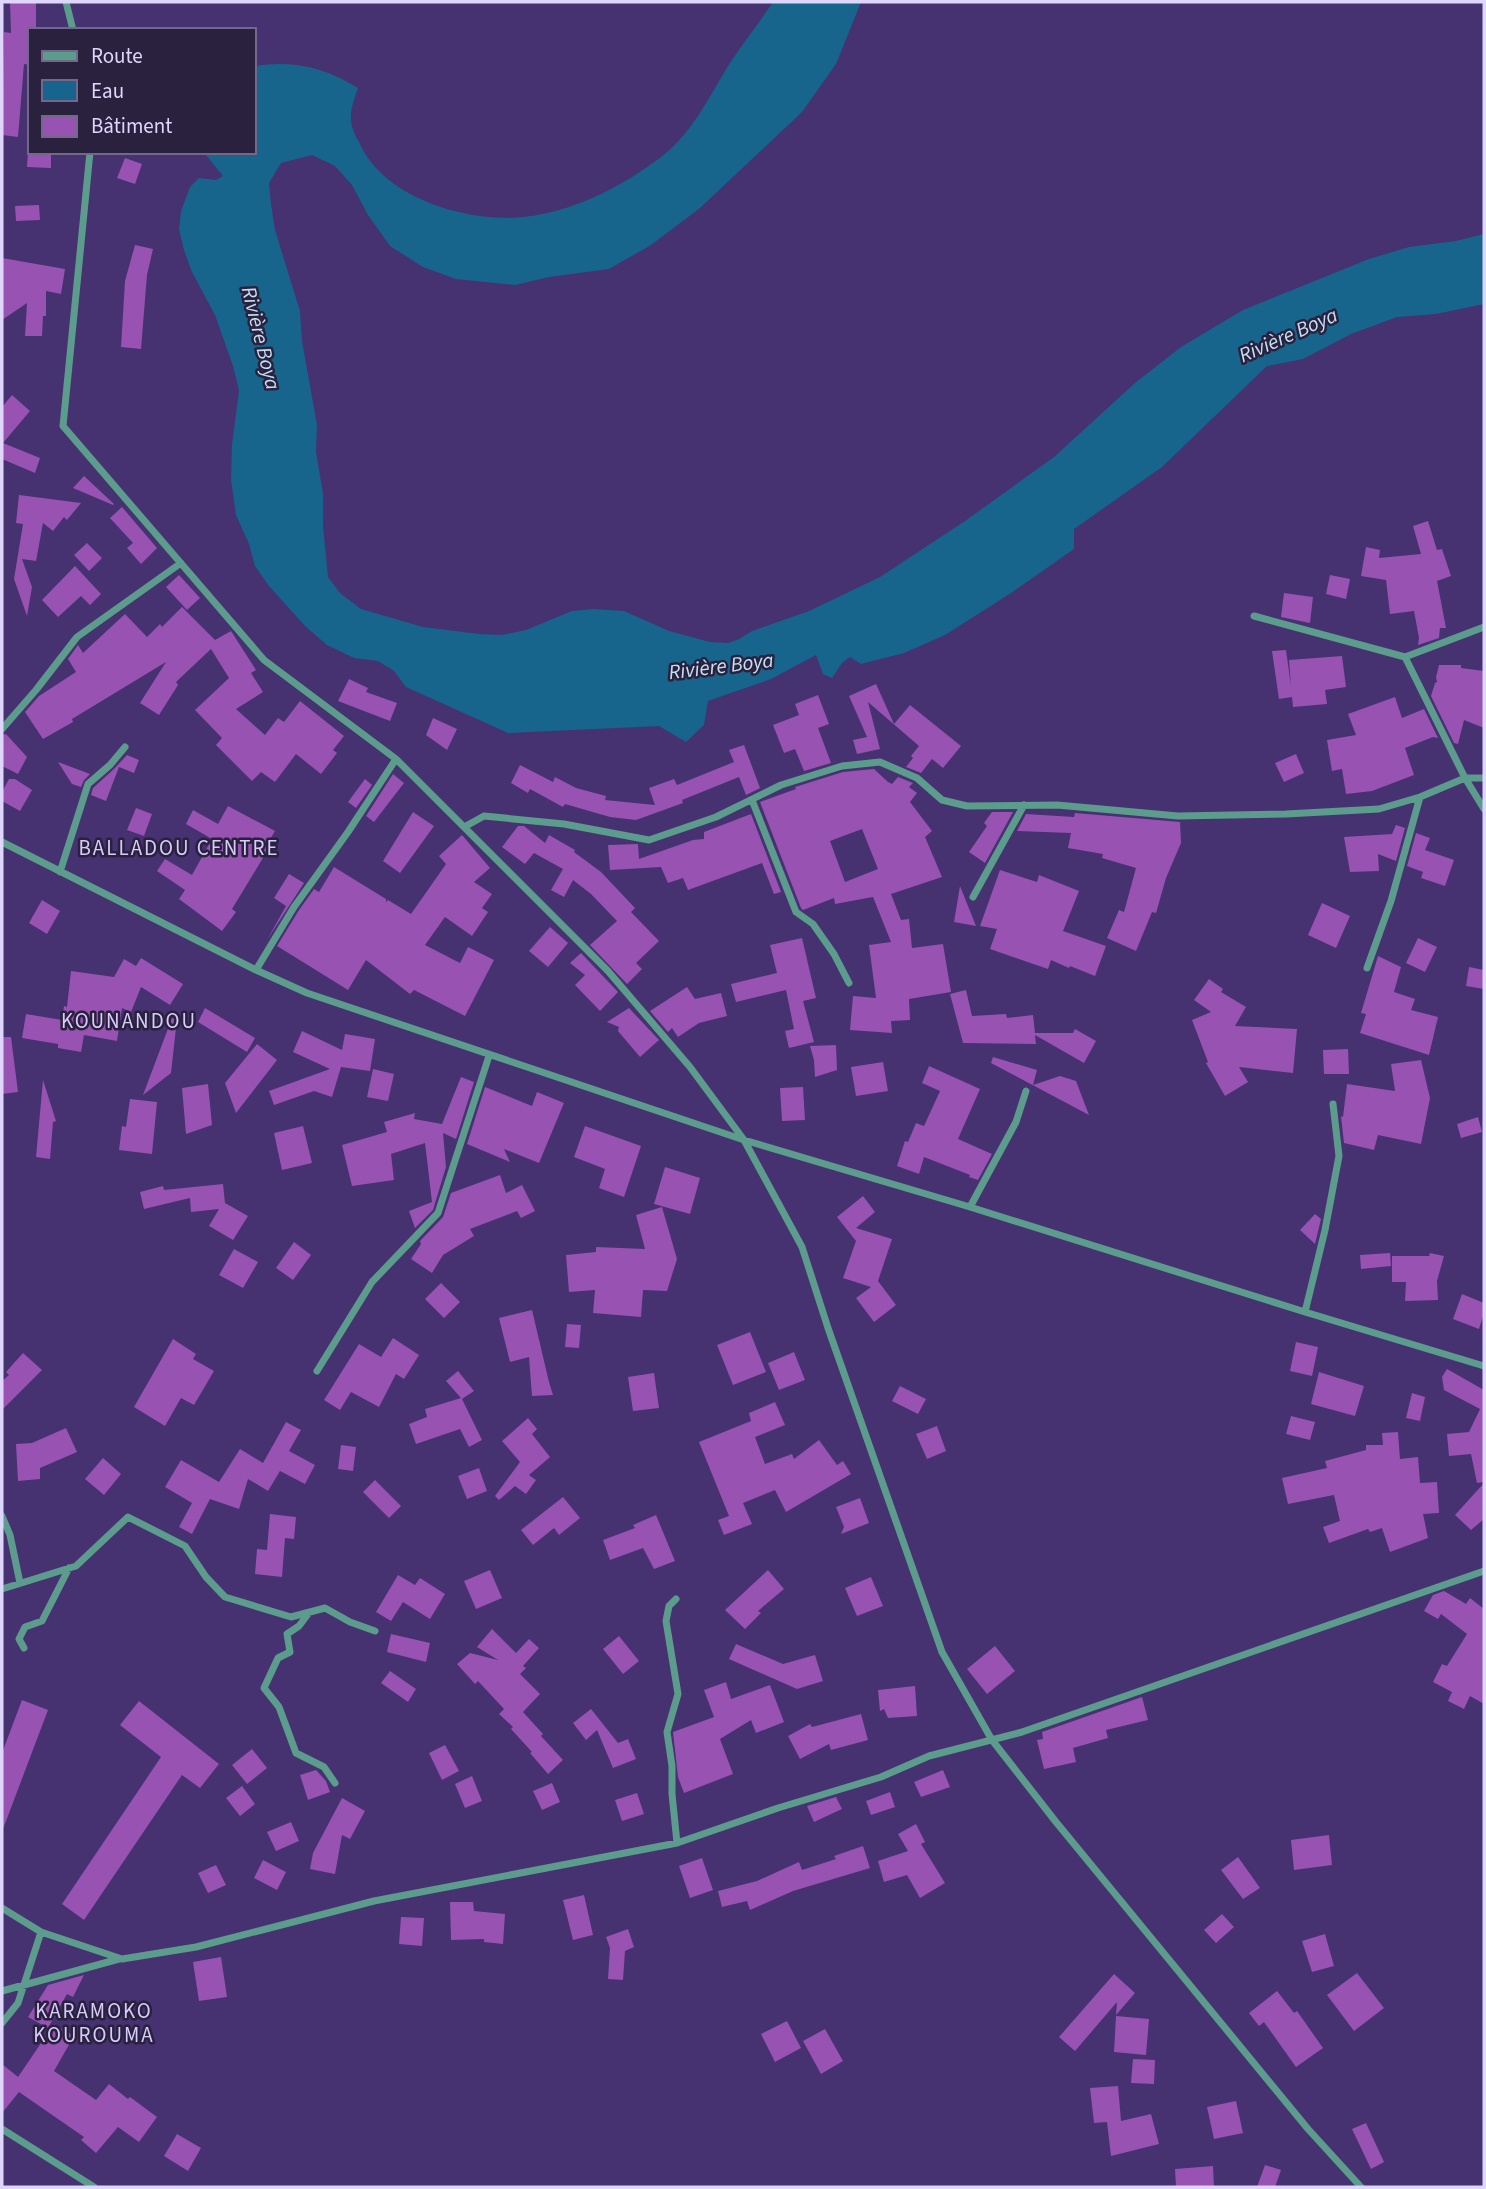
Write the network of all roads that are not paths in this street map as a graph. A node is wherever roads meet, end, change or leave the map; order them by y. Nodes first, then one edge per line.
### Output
1 (66, 2) edge
2 (72, 28) edge
3 (90, 154) edge
4 (181, 563) junction
5 (1254, 616) dead end
6 (1484, 627) edge
7 (1405, 657) junction
8 (2, 729) edge
9 (125, 747) dead end
10 (396, 759) junction
11 (1465, 778) junction
12 (1484, 778) edge
13 (1420, 797) junction
14 (752, 800) junction
15 (1024, 805) junction
16 (1484, 809) edge
17 (466, 826) junction
18 (2, 842) edge
19 (60, 872) junction
20 (973, 897) dead end
21 (1367, 968) dead end
22 (256, 970) junction
23 (849, 984) dead end
24 (489, 1056) junction
25 (1026, 1091) dead end
26 (1333, 1104) dead end
27 (744, 1140) junction
28 (970, 1207) junction
29 (1305, 1312) junction
30 (1484, 1366) edge
31 (317, 1371) dead end
32 (2, 1516) edge
33 (69, 1568) junction
34 (1484, 1571) edge
35 (20, 1583) junction
36 (2, 1589) edge
37 (676, 1599) dead end
38 (309, 1613) junction
39 (375, 1631) dead end
40 (24, 1648) dead end
41 (992, 1740) junction
42 (335, 1783) dead end
43 (677, 1843) junction
44 (2, 1908) edge
45 (41, 1931) junction
46 (122, 1959) junction
47 (23, 1985) junction
48 (2, 1991) edge
49 (2, 2023) edge
50 (2, 2129) edge
51 (94, 2187) edge
52 (1361, 2187) edge

1 - 2 street
3 - 4 street
4 - 8 street
4 - 10 street
5 - 7 street
6 - 7 street
7 - 11 street
9 - 19 street
10 - 17 street
10 - 22 street
11 - 12 street
11 - 13 street
11 - 16 street
13 - 15 street
13 - 21 street
14 - 15 street
14 - 17 street
14 - 23 street
15 - 20 street
17 - 27 street
18 - 19 street
19 - 22 street
22 - 24 street
24 - 27 street
24 - 31 street
25 - 28 street
26 - 29 street
27 - 28 street
27 - 41 street
28 - 29 street
29 - 30 street
32 - 35 street
33 - 35 street
33 - 38 street
33 - 40 street
34 - 41 street
35 - 36 street
37 - 43 street
38 - 39 street
38 - 42 street
41 - 43 street
41 - 52 street
43 - 46 street
44 - 45 street
45 - 46 street
45 - 47 street
46 - 47 street
47 - 48 street
47 - 49 street
50 - 51 street

